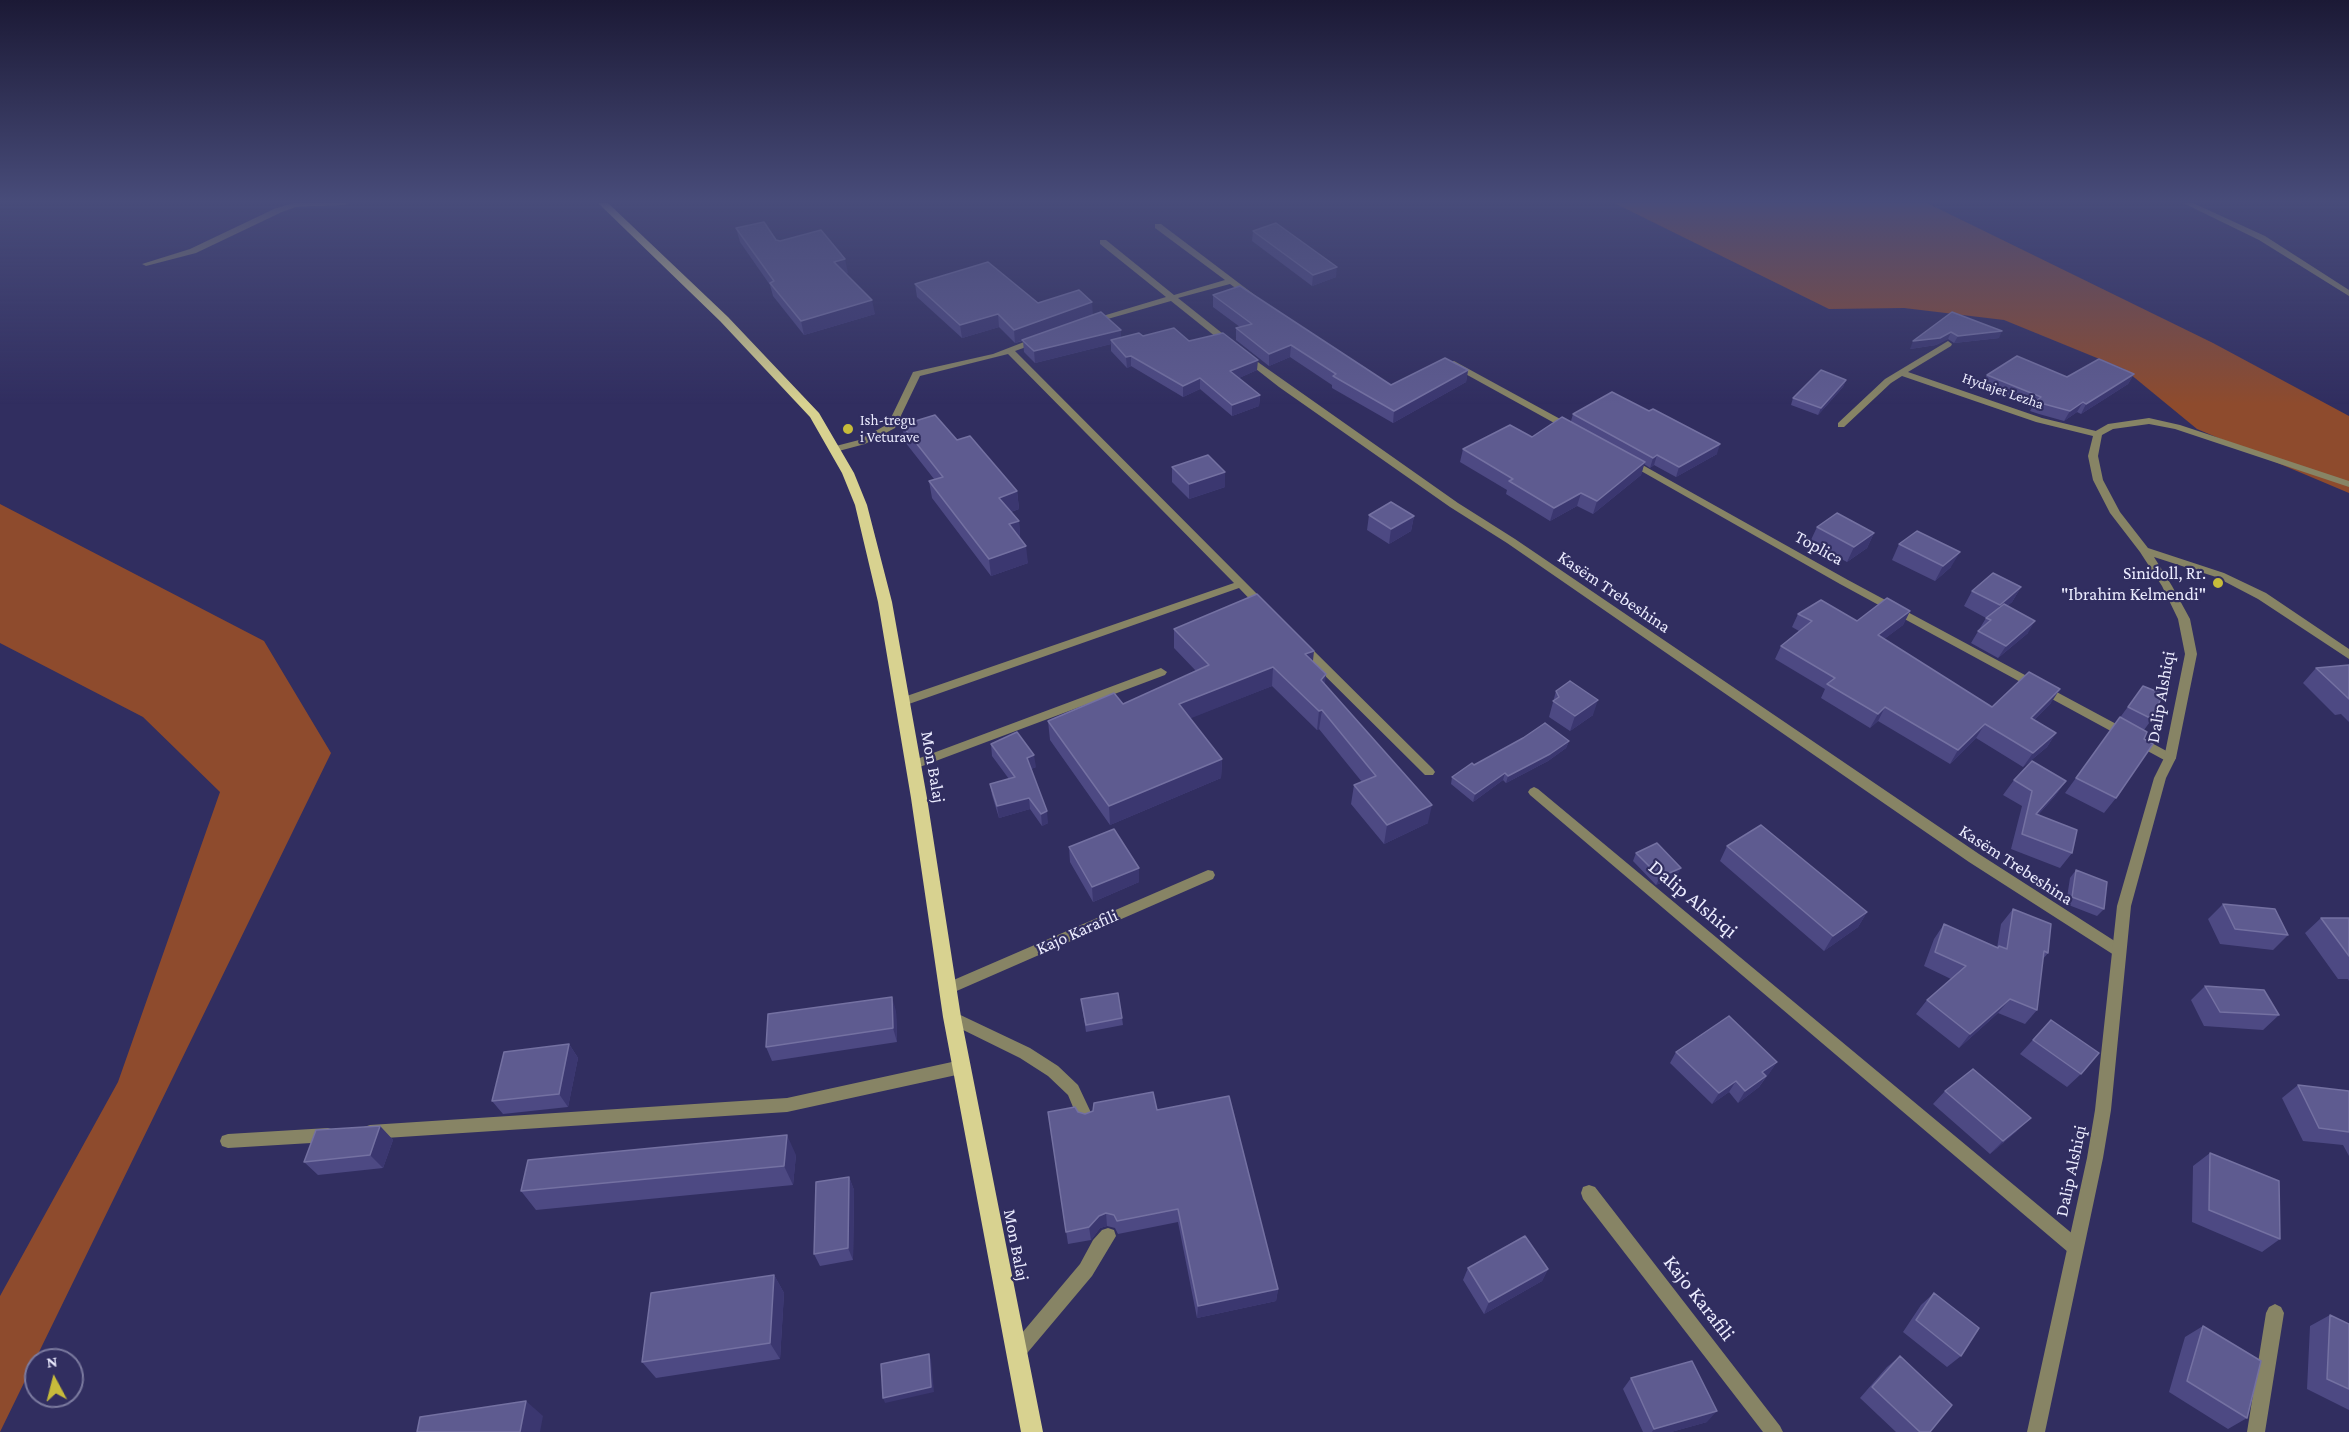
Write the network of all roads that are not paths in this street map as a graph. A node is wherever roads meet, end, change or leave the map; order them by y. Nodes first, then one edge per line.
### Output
1 (672, 270) edge
2 (1138, 270) edge
3 (1215, 270) edge
4 (2311, 270) edge
5 (1230, 281) junction
6 (2349, 294) edge
7 (1174, 299) junction
8 (1258, 300) edge
9 (1083, 323) edge
10 (1044, 337) edge
11 (1948, 344) dead end
12 (1010, 351) junction
13 (1453, 364) edge
14 (1901, 373) junction
15 (1841, 425) dead end
16 (1578, 432) edge
17 (2097, 434) junction
18 (835, 449) junction
19 (1620, 455) edge
20 (2349, 484) edge
21 (2144, 550) junction
22 (1241, 584) junction
23 (1274, 617) edge
24 (1291, 634) edge
25 (2349, 655) edge
26 (1161, 672) dead end
27 (902, 702) junction
28 (2170, 758) junction
29 (914, 765) junction
30 (1429, 772) dead end
31 (1534, 792) dead end
32 (1208, 875) dead end
33 (2119, 951) junction
34 (947, 989) junction
35 (951, 1017) junction
36 (961, 1067) junction
37 (1086, 1119) edge
38 (228, 1141) dead end
39 (1588, 1193) dead end
40 (1108, 1236) dead end
41 (2074, 1246) junction
42 (2275, 1313) dead end
43 (1017, 1352) junction
44 (1032, 1432) edge
45 (1773, 1432) edge
46 (2036, 1432) edge
47 (2256, 1432) edge

1 - 18 main road, Mon Balaj
2 - 7 street, Kasëm Trebeshina
3 - 5 street
4 - 6 street
5 - 7 street
5 - 8 street
7 - 9 street
7 - 33 street, Kasëm Trebeshina
10 - 12 street
11 - 14 street
12 - 18 street
12 - 22 street
13 - 16 street
14 - 15 street
14 - 17 street, Hydajet Lezha
17 - 20 street
17 - 21 street, Dalip Alshiqi
18 - 27 main road, Mon Balaj
19 - 28 street, Toplica
21 - 25 street
21 - 28 street, Dalip Alshiqi
22 - 23 street
22 - 27 street
24 - 30 street
26 - 29 street
27 - 29 main road, Mon Balaj
28 - 33 street, Dalip Alshiqi
29 - 34 main road, Mon Balaj
31 - 41 street, Dalip Alshiqi
32 - 34 street, Kajo Karafili
33 - 41 street, Dalip Alshiqi
34 - 35 main road, Mon Balaj
35 - 36 main road, Mon Balaj
35 - 37 street
36 - 38 street
36 - 43 main road, Mon Balaj
39 - 45 street, Kajo Karafili
40 - 43 street
41 - 46 street, Dalip Alshiqi
42 - 47 street
43 - 44 main road, Mon Balaj

